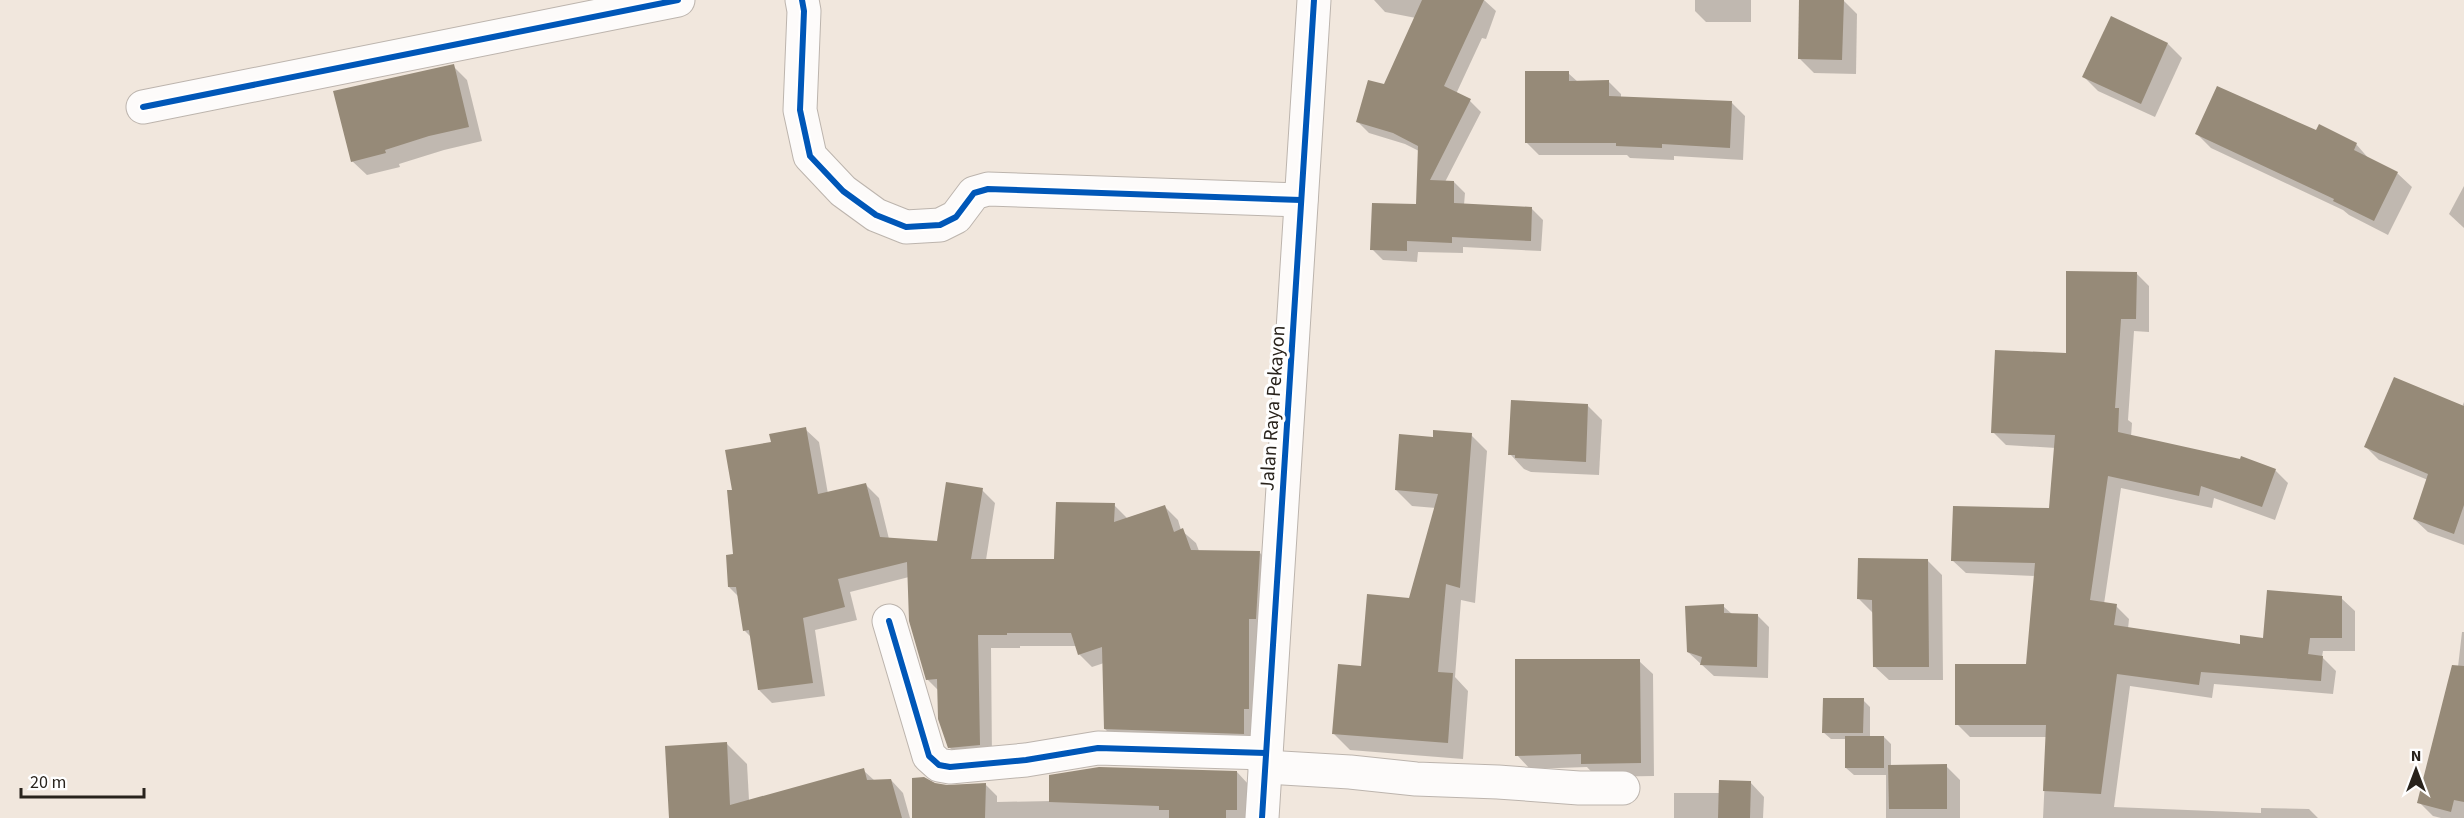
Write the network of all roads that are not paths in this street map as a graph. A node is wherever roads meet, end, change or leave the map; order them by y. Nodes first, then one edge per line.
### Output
1 (678, 0) edge
2 (802, 0) edge
3 (1314, 0) edge
4 (143, 107) dead end
5 (1301, 200) junction
6 (889, 621) dead end
7 (1266, 760) junction
8 (1623, 788) dead end
9 (1262, 818) edge

1 - 4 street
2 - 5 street
3 - 5 street, Jalan Raya Pekayon
5 - 7 street, Jalan Raya Pekayon
6 - 7 street
7 - 8 street
7 - 9 street, Jalan Raya Pekayon

